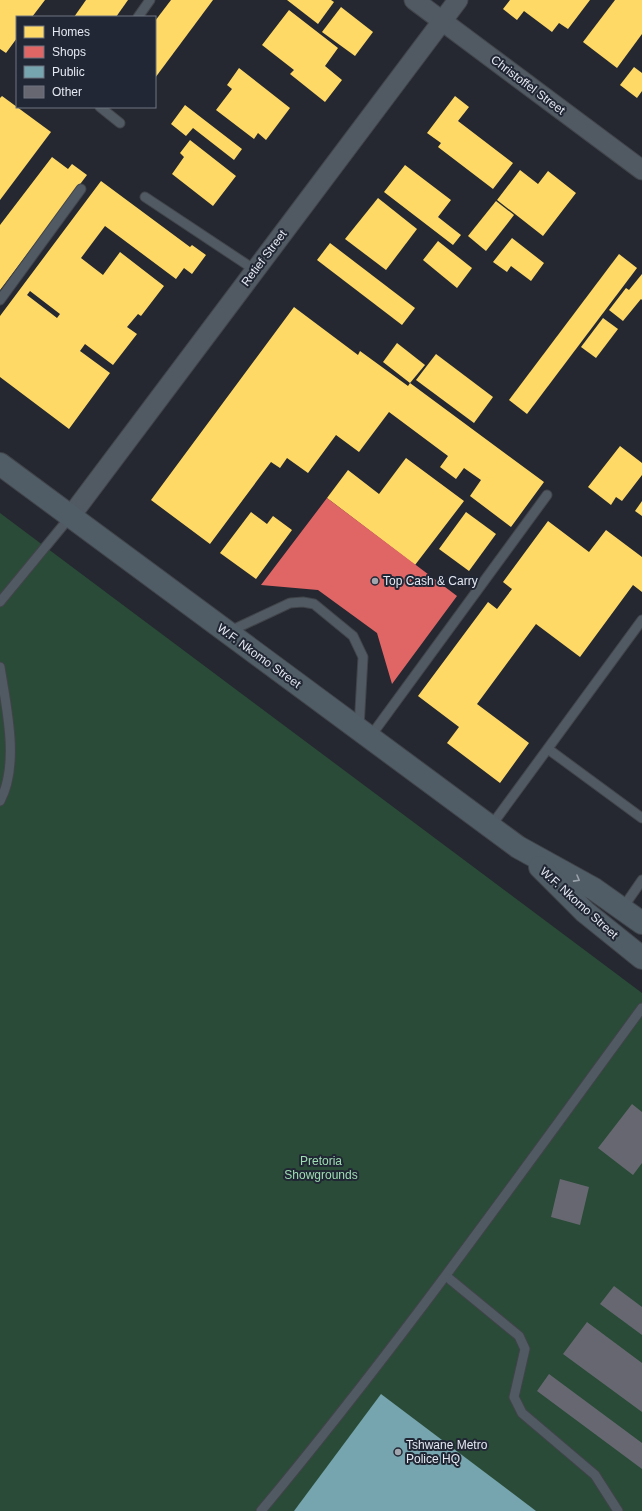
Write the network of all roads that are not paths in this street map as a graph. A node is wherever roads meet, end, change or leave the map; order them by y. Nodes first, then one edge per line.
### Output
1 (150, 0) edge
2 (414, 0) edge
3 (458, 0) edge
4 (139, 16) edge
5 (442, 21) junction
6 (101, 108) edge
7 (120, 123) dead end
8 (642, 170) edge
9 (81, 189) dead end
10 (145, 197) dead end
11 (255, 270) junction
12 (0, 300) edge
13 (0, 464) edge
14 (547, 496) dead end
15 (70, 517) junction
16 (0, 602) edge
17 (642, 620) edge
18 (227, 632) junction
19 (0, 667) edge
20 (365, 733) junction
21 (548, 749) junction
22 (0, 801) edge
23 (642, 818) edge
24 (490, 826) junction
25 (518, 847) junction
26 (642, 880) edge
27 (622, 909) junction
28 (642, 923) edge
29 (642, 958) edge
30 (642, 1008) edge
31 (446, 1276) junction
32 (262, 1511) edge
33 (618, 1511) edge

1 - 4 lane
2 - 5 street, Christoffel Street
3 - 5 street, Retief Street
5 - 8 street, Christoffel Street
5 - 11 street, Retief Street
6 - 7 lane
9 - 12 lane
10 - 11 lane
11 - 15 street, Retief Street
13 - 15 main road, W.F. Nkomo Street
14 - 20 lane
15 - 16 lane
15 - 18 main road, W.F. Nkomo Street
17 - 21 lane
18 - 20 main road, W.F. Nkomo Street
18 - 20 lane
19 - 22 lane
20 - 24 main road, W.F. Nkomo Street
21 - 23 lane
21 - 24 lane
24 - 25 main road, W.F. Nkomo Street
25 -> 27 main road, W.F. Nkomo Street
25 - 29 main road, W.F. Nkomo Street
26 - 27 lane
27 - 28 main road, W.F. Nkomo Street
30 - 31 lane
31 - 32 lane
31 - 33 lane

